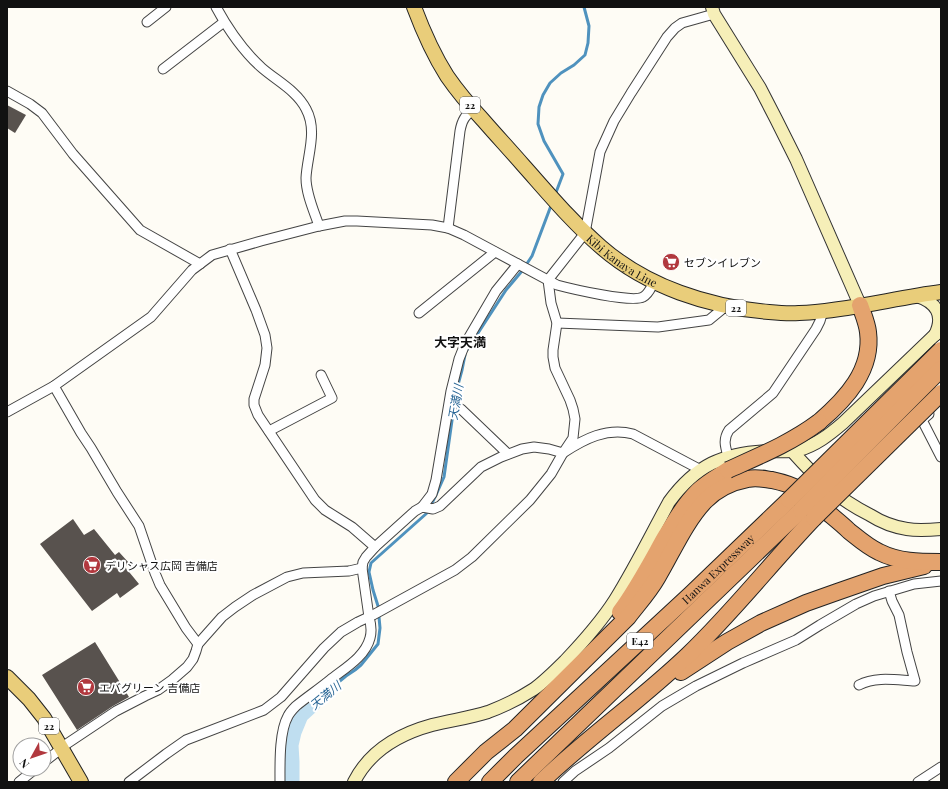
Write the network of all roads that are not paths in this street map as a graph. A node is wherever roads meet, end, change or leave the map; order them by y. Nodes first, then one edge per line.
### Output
1 (166, 7) edge
2 (216, 7) edge
3 (414, 7) edge
4 (713, 10) edge
5 (147, 22) dead end
6 (224, 22) junction
7 (164, 70) dead end
8 (7, 91) edge
9 (473, 109) junction
10 (319, 226) junction
11 (448, 228) junction
12 (585, 233) junction
13 (230, 249) junction
14 (495, 252) junction
15 (200, 264) junction
16 (519, 264) junction
17 (548, 280) junction
18 (654, 282) junction
19 (941, 292) edge
20 (917, 296) junction
21 (860, 305) junction
22 (726, 306) junction
23 (823, 311) junction
24 (419, 313) dead end
25 (557, 323) junction
26 (938, 332) edge
27 (941, 350) edge
28 (941, 369) edge
29 (321, 375) dead end
30 (54, 386) junction
31 (941, 393) edge
32 (941, 402) edge
33 (461, 409) dead end
34 (7, 412) edge
35 (269, 431) junction
36 (792, 451) junction
37 (563, 453) junction
38 (508, 454) junction
39 (941, 457) edge
40 (728, 463) junction
41 (701, 470) junction
42 (422, 507) junction
43 (801, 509) junction
44 (941, 529) edge
45 (375, 548) junction
46 (941, 562) edge
47 (362, 568) junction
48 (941, 580) edge
49 (889, 591) junction
50 (371, 616) junction
51 (198, 644) junction
52 (7, 677) edge
53 (566, 679) junction
54 (859, 685) dead end
55 (605, 726) junction
56 (62, 748) junction
57 (52, 756) edge
58 (941, 767) edge
59 (81, 782) edge
60 (129, 782) edge
61 (280, 782) edge
62 (354, 782) edge
63 (456, 782) edge
64 (490, 782) edge
65 (518, 782) edge
66 (541, 782) edge
67 (563, 782) edge
68 (918, 782) edge

1 - 5 street
2 - 6 street
3 - 9 main road, Kibi Kanaya Line / 22
4 - 12 street
4 - 21 street
6 - 7 street
6 - 10 street
8 - 15 street
9 - 11 street
9 - 12 main road, Kibi Kanaya Line / 22
10 - 11 street
10 - 13 street
11 - 14 street
12 - 17 street
12 - 18 main road, Kibi Kanaya Line / 22
13 - 15 street
13 - 35 street
14 - 16 street
14 - 24 street
15 - 30 street
16 - 17 street
16 - 42 street
17 - 18 street
17 - 25 street
18 - 22 main road, Kibi Kanaya Line / 22
19 - 20 main road, Kibi Kanaya Line / 22
20 - 21 main road, Kibi Kanaya Line / 22
20 - 26 street
21 - 23 main road, Kibi Kanaya Line / 22
21 - 40 highway, bridge
22 - 23 main road, Kibi Kanaya Line / 22
22 - 25 street
23 - 40 street
25 - 37 street
26 - 36 street
27 - 43 highway, Hanwa Expressway / E42, bridge
28 - 43 highway, Hanwa Expressway / E42, bridge
29 - 35 street
30 - 34 street
30 - 51 street
31 - 43 highway, bridge
32 - 39 street
33 - 38 street
35 - 45 street
36 - 40 street
36 - 44 street
37 - 38 street
37 - 41 street
37 - 50 street
38 - 42 street
40 - 41 street
40 - 53 highway
41 - 62 street
42 - 45 street
43 - 55 highway
43 - 64 highway, Hanwa Expressway / E42
43 - 65 highway, Hanwa Expressway / E42
45 - 47 street
46 - 53 highway
46 - 55 highway
47 - 50 street
47 - 51 street
48 - 49 street
49 - 54 street
49 - 67 street
50 - 60 street
50 - 61 street
51 - 56 street
52 - 56 main road, 22
53 - 63 highway
55 - 66 highway
56 - 57 street
56 - 59 main road, 22
58 - 68 street

